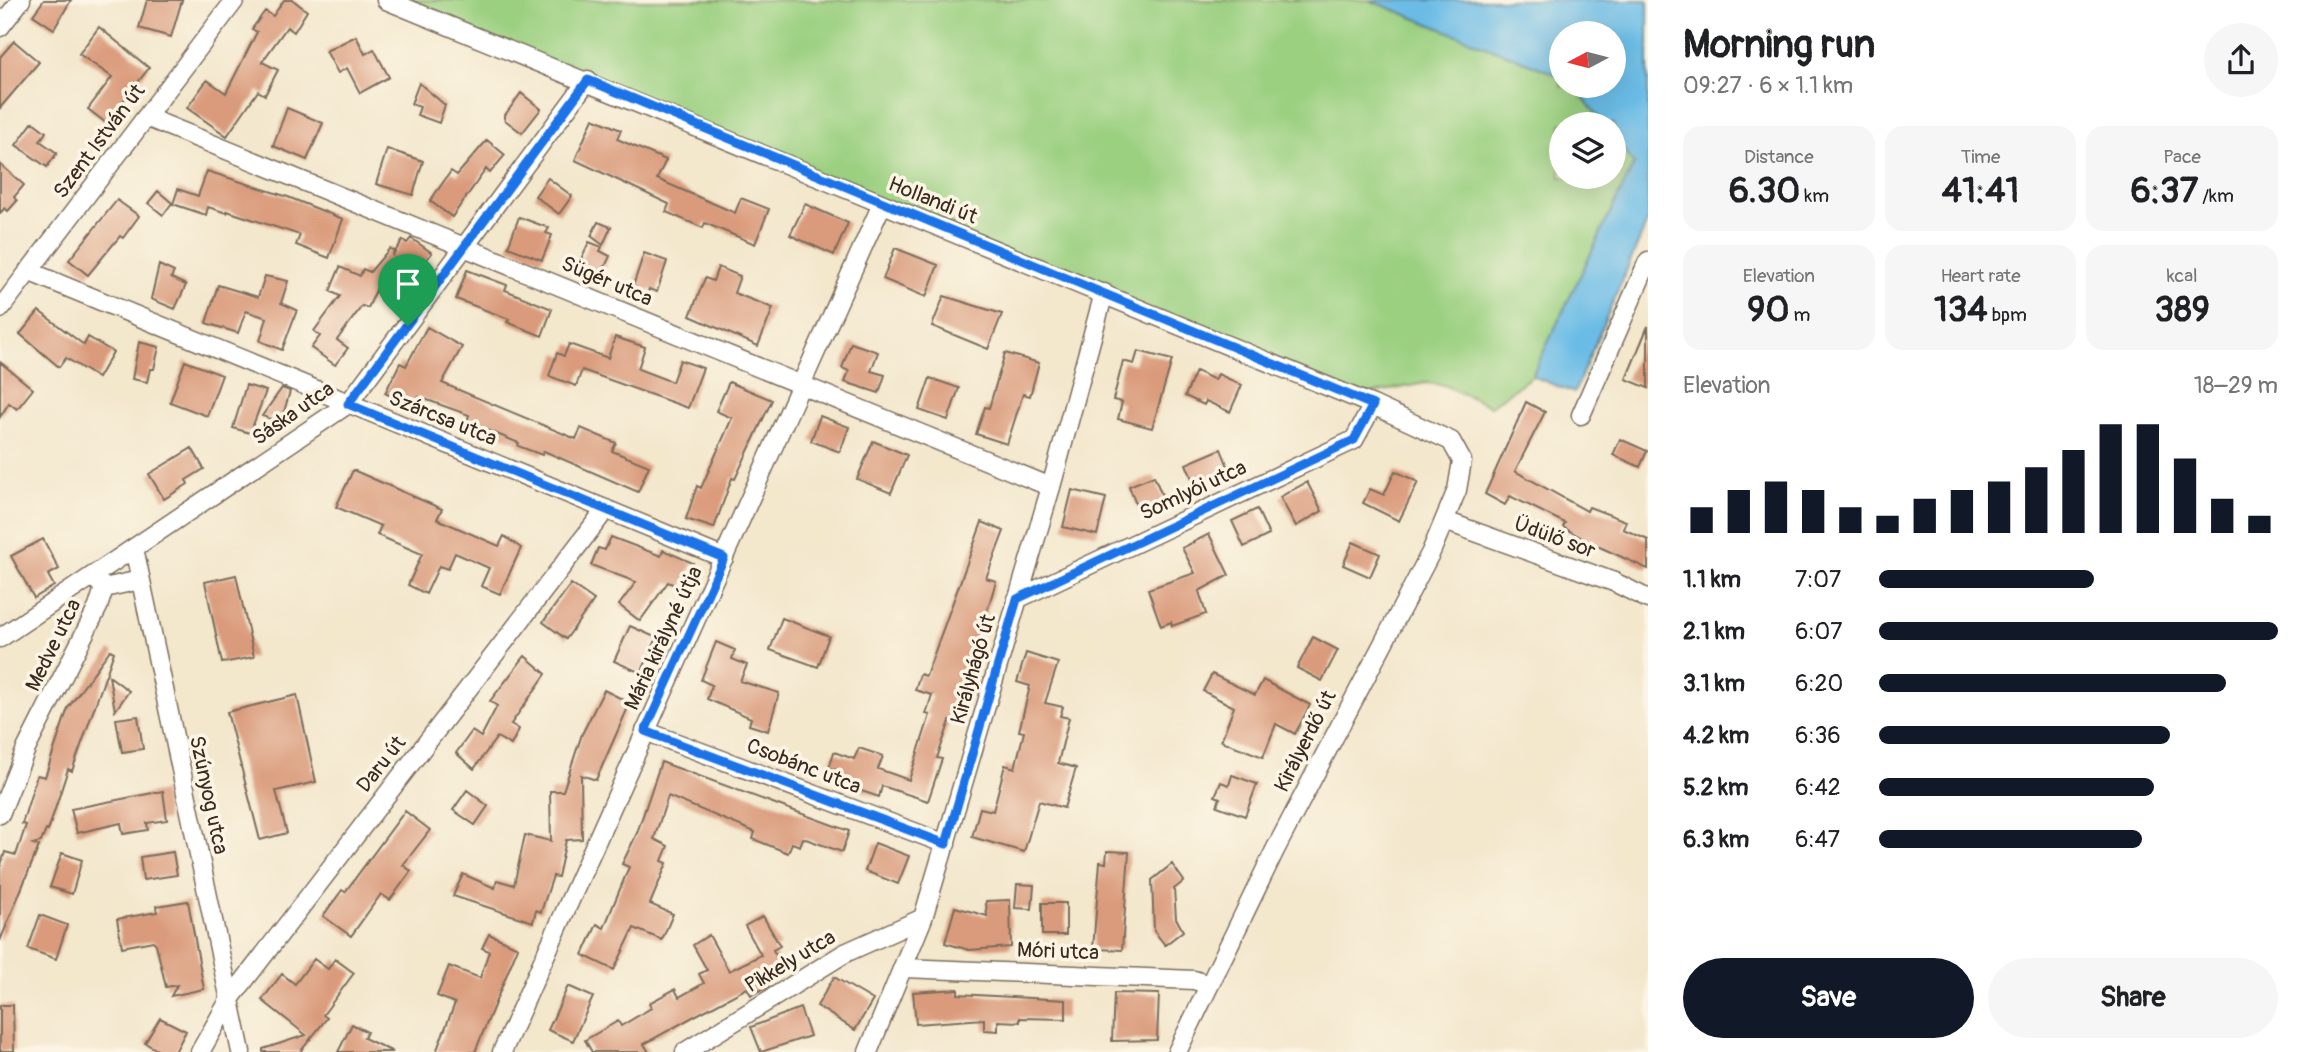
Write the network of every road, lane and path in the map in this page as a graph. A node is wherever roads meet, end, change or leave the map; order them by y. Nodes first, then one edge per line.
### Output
1 (21, 0) edge
2 (235, 0) edge
3 (386, 0) edge
4 (0, 27) edge
5 (588, 80) junction
6 (146, 117) junction
7 (882, 204) junction
8 (467, 247) junction
9 (1648, 261) edge
10 (29, 271) junction
11 (1104, 293) junction
12 (0, 309) edge
13 (800, 387) junction
14 (348, 404) junction
15 (1373, 405) junction
16 (1581, 415) dead end
17 (1458, 449) joint
18 (1051, 487) junction
19 (606, 509) junction
20 (1445, 521) junction
21 (134, 548) junction
22 (724, 558) junction
23 (141, 580) junction
24 (98, 582) junction
25 (1017, 599) junction
26 (1648, 599) edge
27 (0, 638) edge
28 (645, 731) junction
29 (0, 814) edge
30 (946, 844) junction
31 (923, 918) junction
32 (904, 968) junction
33 (1209, 985) junction
34 (229, 999) junction
35 (200, 1052) edge
36 (241, 1052) edge
37 (502, 1052) edge
38 (685, 1052) edge
39 (868, 1052) edge
40 (1177, 1052) edge

1 - 4 street
2 - 6 street, Szent István út
3 - 5 street, Hollandi út
5 - 7 street, Hollandi út
5 - 8 street, Sáska utca
6 - 8 street, Sügér utca
6 - 10 street, Szent István út
7 - 11 street, Hollandi út
7 - 13 street, Mária királyné útja
8 - 13 street, Sügér utca
8 - 14 street, Sáska utca
9 - 16 street
10 - 12 street, Szent István út
10 - 14 street, Szárcsa utca
11 - 15 street, Hollandi út
11 - 18 street, Királyhágó út
13 - 18 street, Sügér utca
13 - 22 street, Mária királyné útja
14 - 19 street, Szárcsa utca
14 - 21 street, Sáska utca
15 - 17 street, Hollandi út
15 - 25 street, Somlyói utca
17 - 20 street, Királyerdő út
18 - 25 street, Királyhágó út
19 - 22 street, Szárcsa utca
19 - 34 street, Daru út
20 - 26 street, Üdülő sor
20 - 33 street, Királyerdő út
21 - 23 street, Szúnyog utca
21 - 24 street, Sáska utca
22 - 28 street, Mária királyné útja
23 - 24 street
23 - 34 street, Szúnyog utca
24 - 27 street, Sáska utca
24 - 29 street, Medve utca
25 - 30 street, Királyhágó út
28 - 30 street, Csobánc utca
28 - 37 street, Mária királyné útja
30 - 31 street, Királyhágó út
31 - 32 street, Királyhágó út
31 - 38 street, Pikkely utca
32 - 33 street, Móri utca
32 - 39 street, Királyhágó út
33 - 40 street, Királyerdő út
34 - 35 street, Daru út
34 - 36 street, Szúnyog utca

